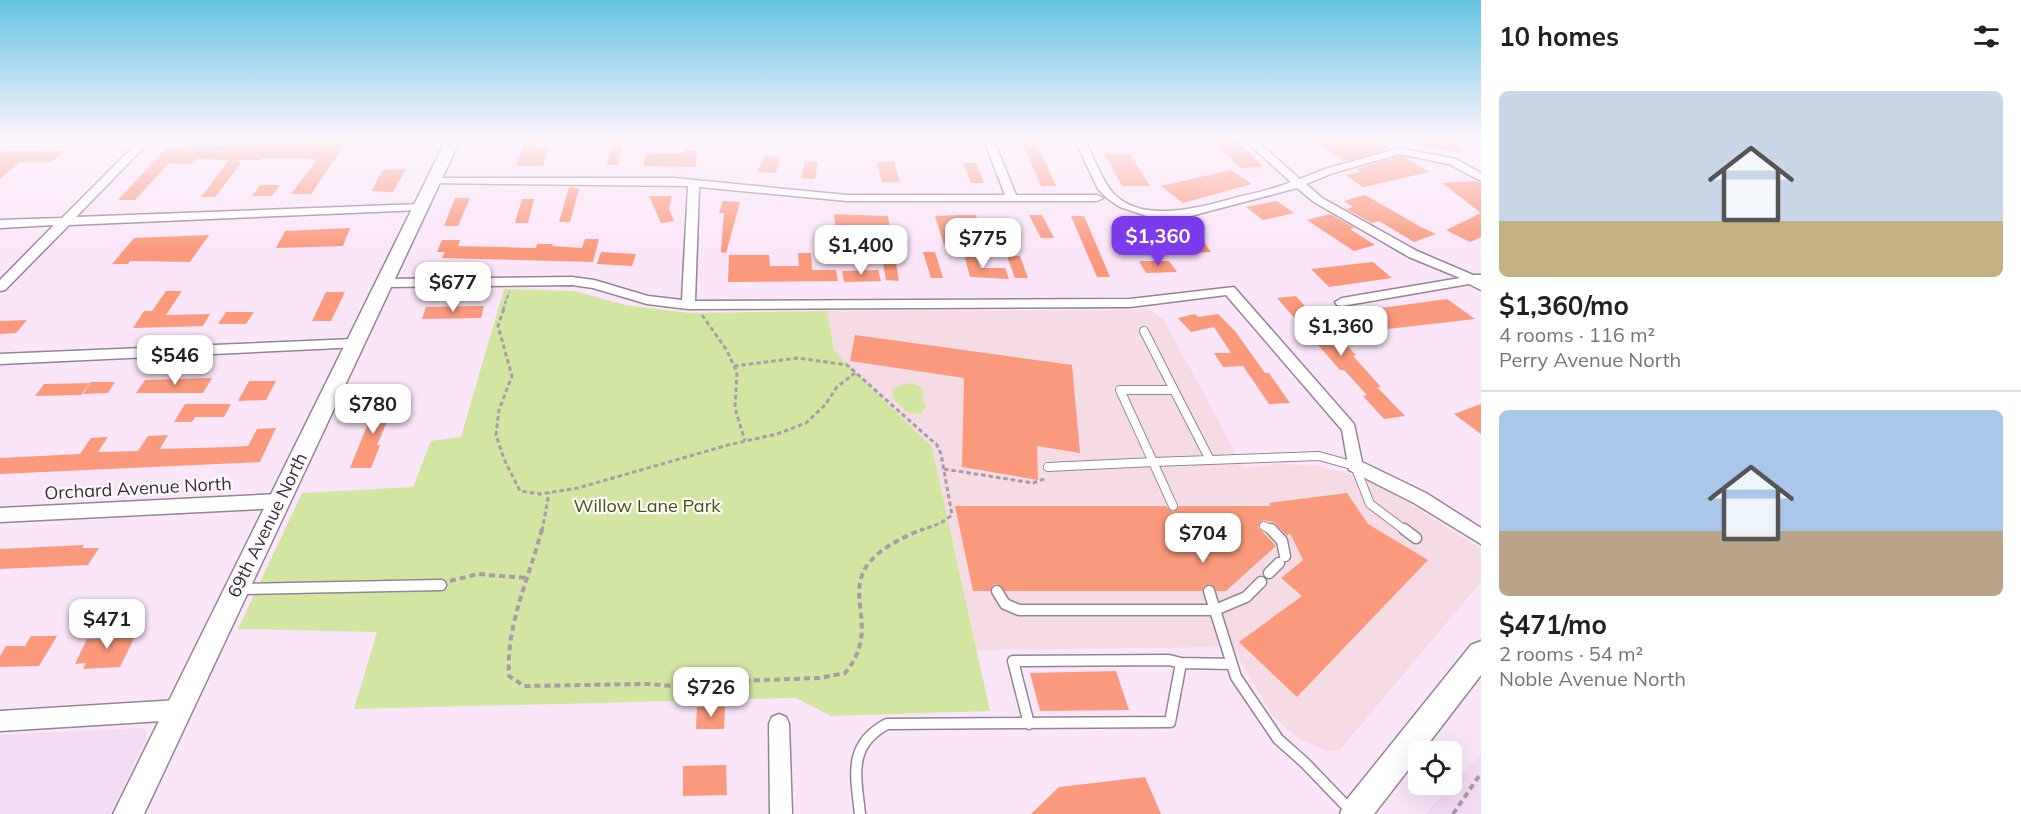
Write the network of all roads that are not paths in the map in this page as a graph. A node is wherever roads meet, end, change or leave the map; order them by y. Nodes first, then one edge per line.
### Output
1 (110, 176) edge
2 (435, 176) edge
3 (1003, 176) edge
4 (1098, 176) edge
5 (1290, 176) edge
6 (1317, 176) edge
7 (433, 181) junction
8 (694, 182) junction
9 (1299, 184) junction
10 (1012, 198) junction
11 (1097, 198) dead end
12 (421, 207) junction
13 (65, 222) junction
14 (0, 224) edge
15 (1478, 281) edge
16 (385, 282) junction
17 (0, 287) edge
18 (1342, 302) dead end
19 (687, 305) junction
20 (1144, 331) dead end
21 (354, 344) junction
22 (0, 359) edge
23 (1174, 390) junction
24 (1210, 460) junction
25 (1153, 462) junction
26 (1355, 466) junction
27 (1048, 467) road end
28 (279, 501) junction
29 (1173, 506) dead end
30 (0, 515) edge
31 (1264, 526) dead end
32 (1481, 537) edge
33 (1416, 538) dead end
34 (1269, 573) dead end
35 (1261, 582) dead end
36 (441, 585) road end
37 (236, 589) junction
38 (997, 591) dead end
39 (1209, 591) dead end
40 (1215, 610) junction
41 (1481, 654) edge
42 (1181, 663) junction
43 (1232, 664) junction
44 (178, 710) junction
45 (0, 721) edge
46 (779, 724) dead end
47 (1029, 724) junction
48 (128, 814) edge
49 (781, 814) edge
50 (860, 814) edge
51 (1355, 814) edge

1 - 13 street
2 - 7 street, 69th Avenue North
3 - 10 street
4 - 9 street
5 - 9 street
6 - 9 street
7 - 8 street
7 - 12 street, 69th Avenue North
8 - 10 street
8 - 19 street
9 - 15 street
10 - 11 street
12 - 13 street
12 - 16 street, 69th Avenue North
13 - 14 street
13 - 17 street
15 - 18 street
16 - 19 street
16 - 21 street, 69th Avenue North
19 - 26 street
20 - 23 lane
21 - 22 street
21 - 28 street, 69th Avenue North
23 - 24 lane
23 - 25 lane
24 - 25 lane
24 - 26 lane
25 - 27 lane
25 - 29 lane
26 - 32 street
26 - 33 lane
28 - 30 street, Orchard Avenue North
28 - 37 street, 69th Avenue North
31 - 34 lane
35 - 40 lane
36 - 37 lane
37 - 44 street, 69th Avenue North
38 - 40 lane
39 - 40 lane
40 - 43 lane
41 - 51 street
42 - 43 lane
42 - 47 lane
42 - 47 lane
43 - 51 lane
44 - 45 street
44 - 48 street, 69th Avenue North
46 - 49 street
47 - 50 lane

